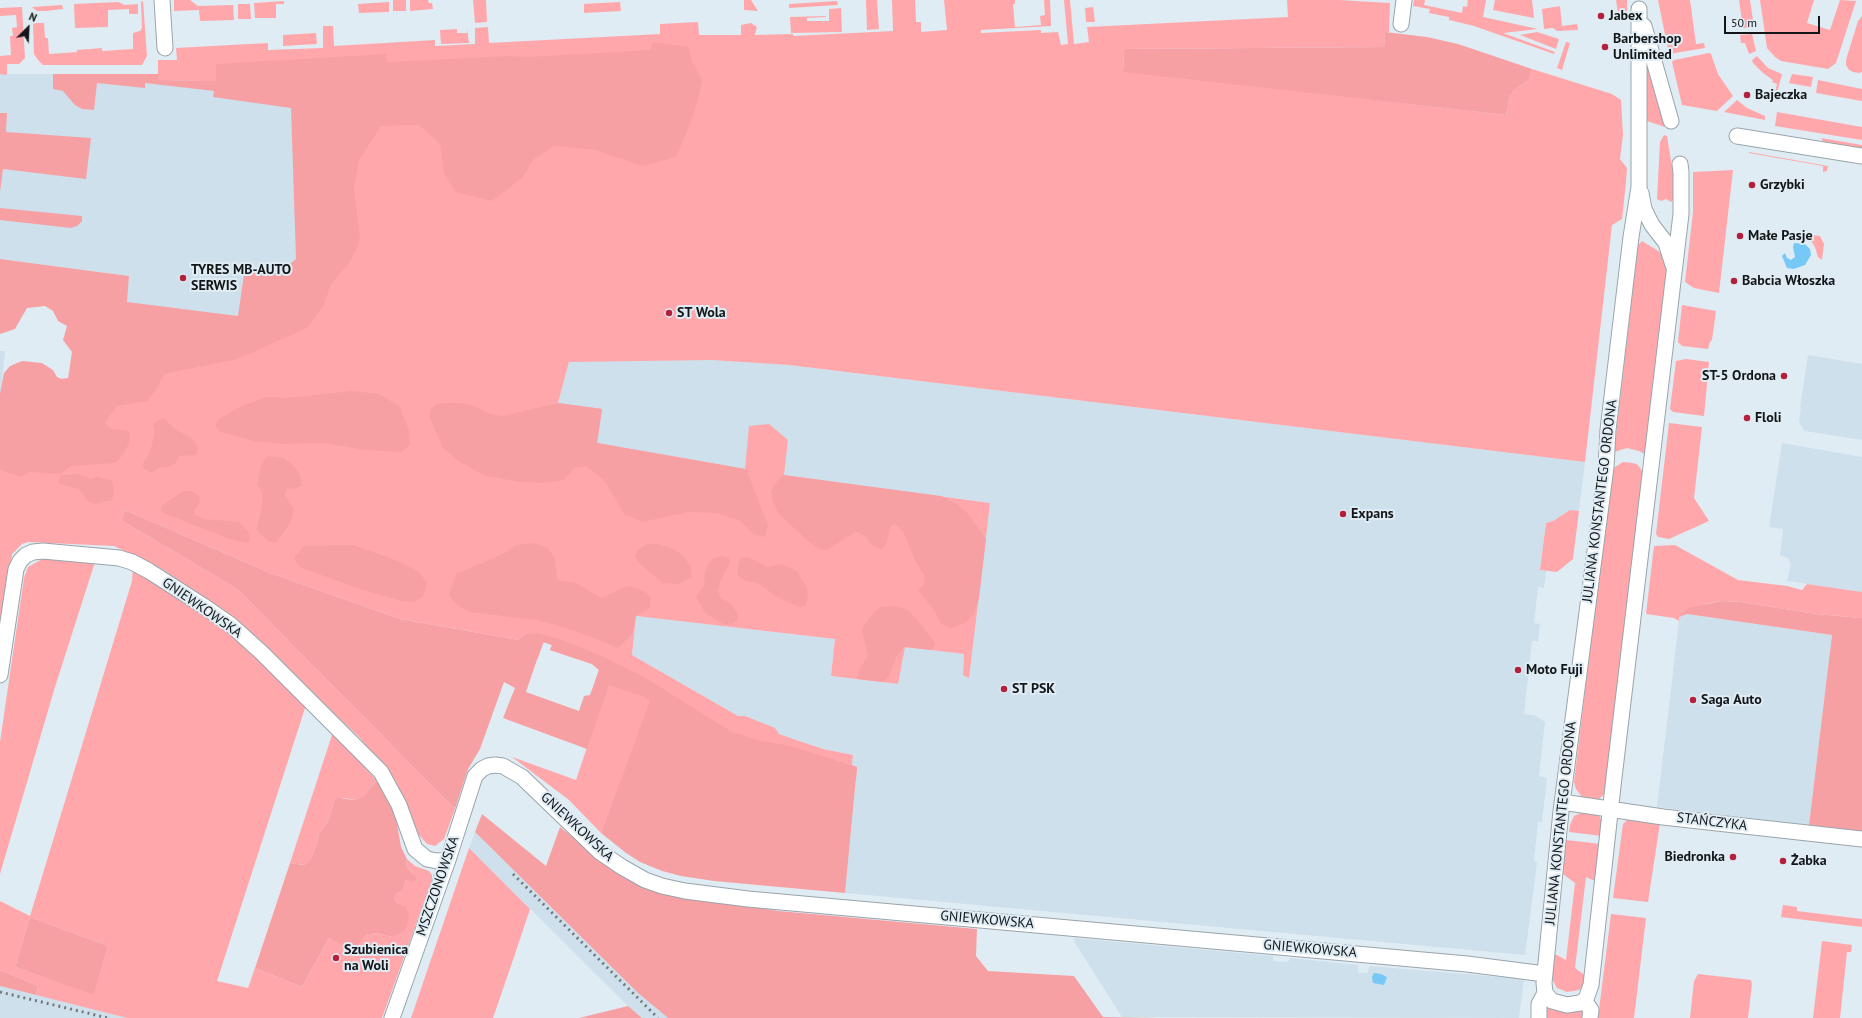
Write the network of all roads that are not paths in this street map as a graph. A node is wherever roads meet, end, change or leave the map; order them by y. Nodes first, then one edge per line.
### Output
1 (162, 0) edge
2 (1404, 0) edge
3 (1639, 4) edge
4 (1400, 24) dead end
5 (165, 48) dead end
6 (1671, 121) dead end
7 (1737, 136) dead end
8 (1862, 156) edge
9 (1680, 164) dead end
10 (1639, 187) junction
11 (1675, 270) junction
12 (0, 674) edge
13 (475, 776) joint
14 (1562, 802) junction
15 (1611, 809) junction
16 (1862, 839) edge
17 (448, 860) junction
18 (1545, 974) junction
19 (1545, 993) junction
20 (1586, 999) junction
21 (392, 1018) edge
22 (1539, 1018) edge
23 (1590, 1018) edge

1 - 5 street
2 - 4 street
3 - 6 street, JULIANA KONSTANTEGO ORDONA
3 - 10 street, JULIANA KONSTANTEGO ORDONA
7 - 8 street
9 - 11 street
10 - 11 street
10 - 14 street, JULIANA KONSTANTEGO ORDONA
11 - 15 street
12 - 17 street, GNIEWKOWSKA
13 - 17 street, MSZCZONOWSKA
13 - 18 street, GNIEWKOWSKA
14 - 15 street, STAŃCZYKA
14 - 18 street, JULIANA KONSTANTEGO ORDONA
15 - 16 street, STAŃCZYKA
15 - 20 street
17 - 21 street, MSZCZONOWSKA
18 - 19 street, JULIANA KONSTANTEGO ORDONA
19 - 20 street
19 - 22 street, JULIANA KONSTANTEGO ORDONA
20 - 23 street

